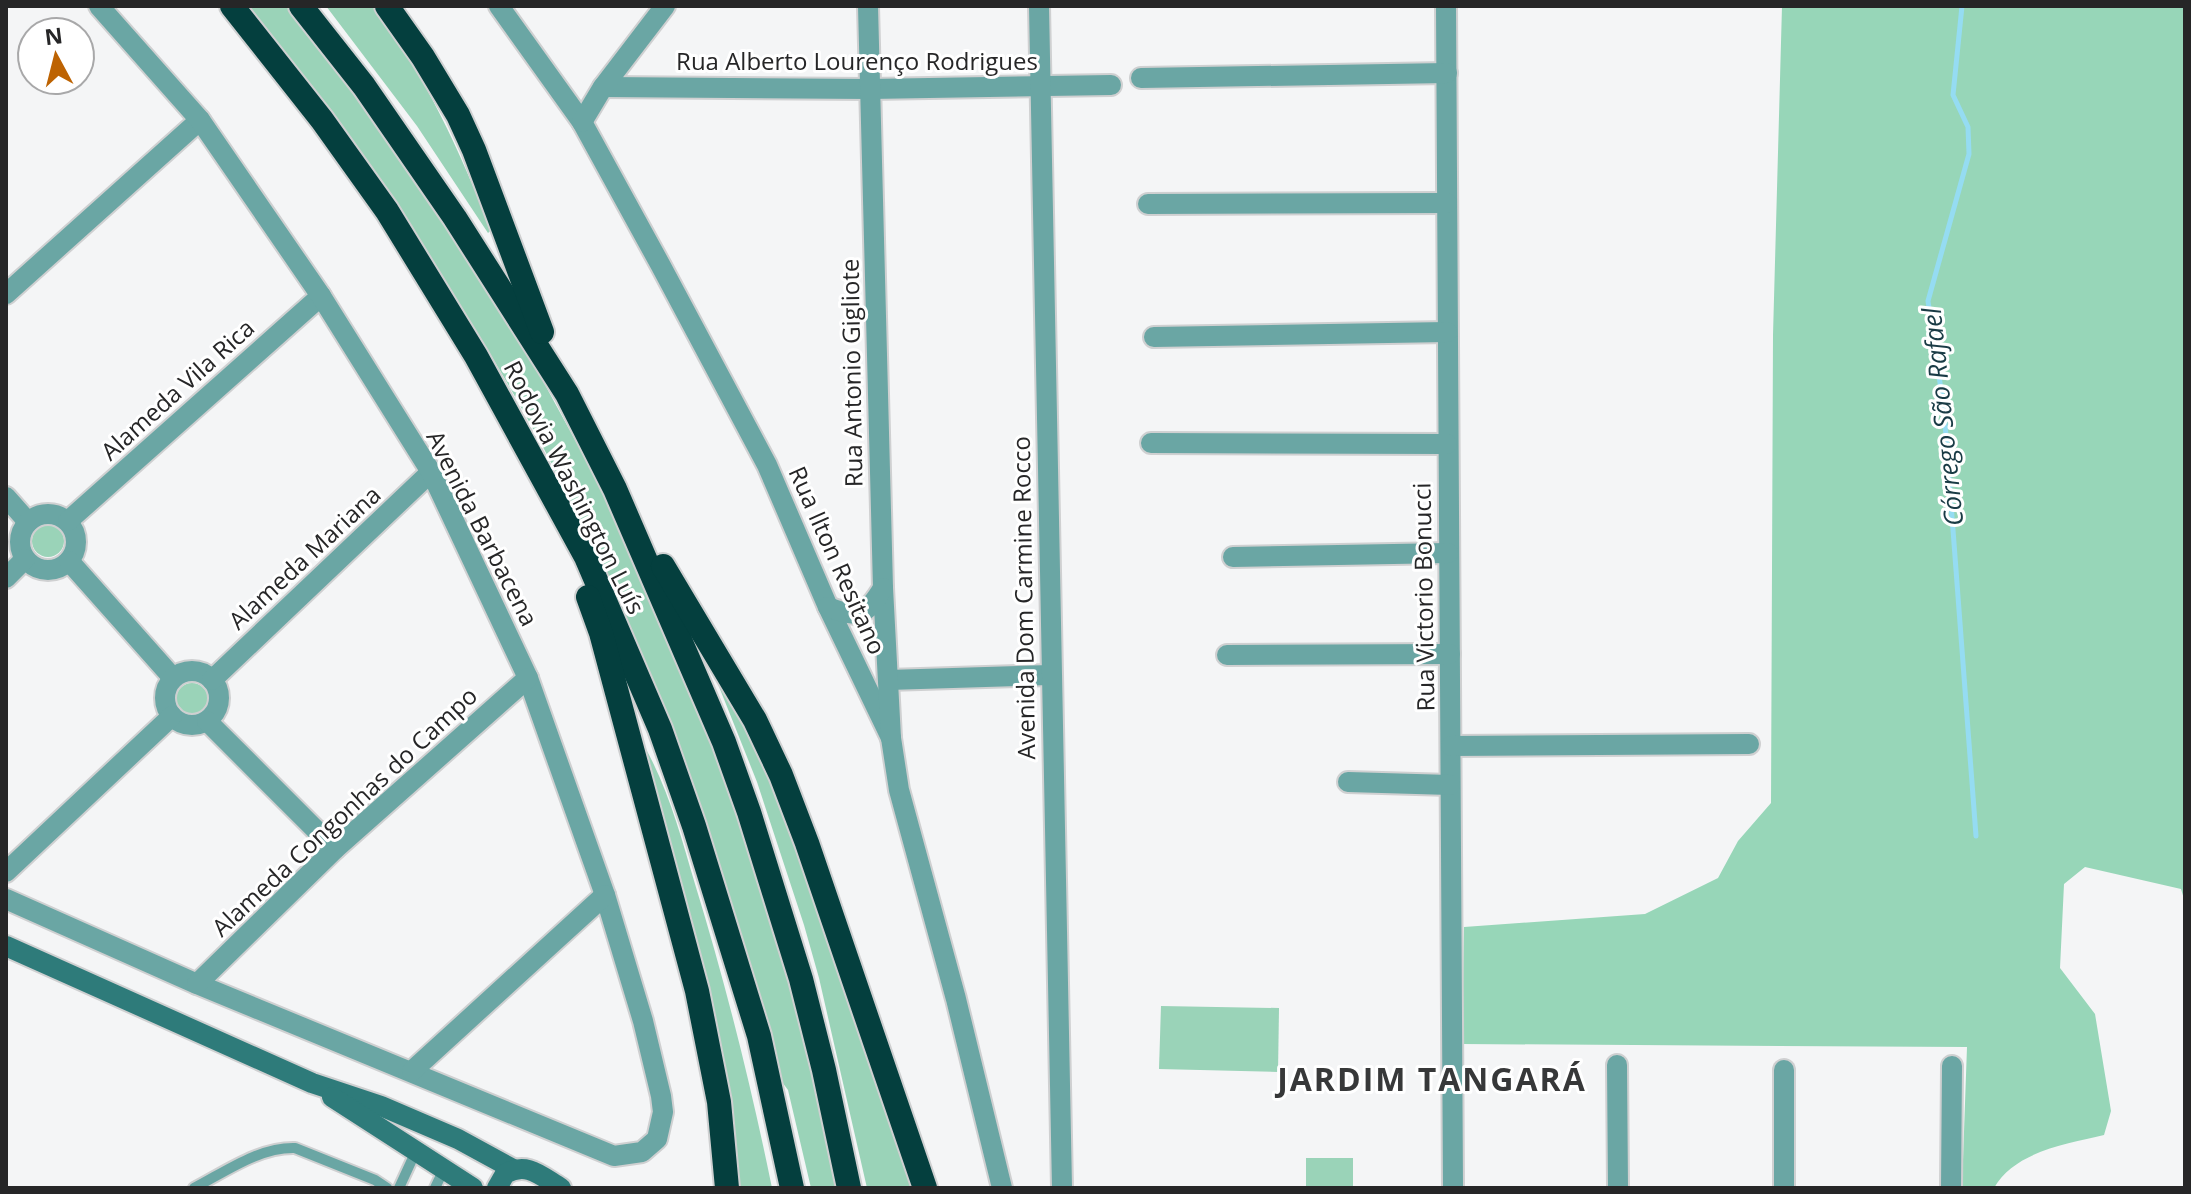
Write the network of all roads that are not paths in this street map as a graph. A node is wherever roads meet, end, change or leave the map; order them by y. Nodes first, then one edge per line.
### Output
1 (99, 6) edge
2 (232, 6) edge
3 (301, 6) edge
4 (387, 6) edge
5 (499, 6) edge
6 (665, 6) edge
7 (868, 6) edge
8 (1039, 6) edge
9 (1446, 6) edge
10 (1447, 73) junction
11 (1141, 78) dead end
12 (1041, 85) junction
13 (1111, 85) dead end
14 (603, 87) junction
15 (870, 89) junction
16 (200, 120) junction
17 (582, 122) junction
18 (1447, 203) junction
19 (1148, 204) dead end
20 (6, 294) edge
21 (321, 296) junction
22 (1447, 332) junction
23 (1154, 337) dead end
24 (567, 394) junction
25 (1151, 443) dead end
26 (1447, 444) junction
27 (431, 472) junction
28 (542, 479) junction
29 (615, 489) junction
30 (6, 497) edge
31 (68, 521) junction
32 (28, 522) junction
33 (1448, 553) junction
34 (1233, 557) dead end
35 (25, 559) junction
36 (69, 561) junction
37 (6, 578) edge
38 (883, 588) junction
39 (828, 607) junction
40 (1450, 654) junction
41 (1227, 655) dead end
42 (1050, 675) junction
43 (173, 678) junction
44 (528, 678) junction
45 (212, 680) junction
46 (888, 680) junction
47 (172, 716) junction
48 (207, 721) junction
49 (891, 738) junction
50 (1749, 744) dead end
51 (1451, 746) junction
52 (1348, 782) dead end
53 (1450, 785) junction
54 (335, 849) junction
55 (6, 872) edge
56 (605, 895) junction
57 (6, 899) edge
58 (6, 946) edge
59 (197, 984) junction
60 (1617, 1065) dead end
61 (1952, 1066) dead end
62 (1784, 1070) dead end
63 (412, 1071) junction
64 (312, 1083) junction
65 (458, 1139) junction
66 (416, 1151) junction
67 (444, 1169) junction
68 (513, 1169) junction
69 (545, 1182) edge
70 (194, 1188) edge
71 (387, 1188) edge
72 (399, 1188) edge
73 (435, 1188) edge
74 (473, 1188) edge
75 (497, 1188) edge
76 (561, 1188) edge
77 (727, 1188) edge
78 (792, 1188) edge
79 (849, 1188) edge
80 (925, 1188) edge
81 (1002, 1188) edge
82 (1062, 1188) edge
83 (1453, 1188) edge
84 (1618, 1188) edge
85 (1784, 1188) edge
86 (1951, 1188) edge

1 - 16 street, Avenida Barbacena
2 - 28 highway, Rodovia Washington Luís
3 - 24 highway, Rodovia Washington Luís
4 - 24 highway
5 - 17 street, Rua Ilton Resitano
6 - 14 street
7 - 15 street, Rua Antonio Gigliote
8 - 12 street, Avenida Dom Carmine Rocco
9 - 10 street, Rua Victorio Bonucci
10 - 11 street
10 - 18 street, Rua Victorio Bonucci
12 - 13 street, Rua Alberto Lourenço Rodrigues
12 - 15 street, Rua Alberto Lourenço Rodrigues
12 - 42 street, Avenida Dom Carmine Rocco
14 - 15 street, Rua Alberto Lourenço Rodrigues
14 - 17 street
15 - 38 street, Rua Antonio Gigliote
16 - 20 street
16 - 21 street, Avenida Barbacena
17 - 39 street, Rua Ilton Resitano
18 - 19 street
18 - 22 street, Rua Victorio Bonucci
21 - 27 street, Avenida Barbacena
21 - 31 street, Alameda Vila Rica
22 - 23 street
22 - 26 street, Rua Victorio Bonucci
24 - 29 highway, Rodovia Washington Luís
25 - 26 street
26 - 33 street, Rua Victorio Bonucci
27 - 44 street, Avenida Barbacena
27 - 45 street, Alameda Mariana
28 - 77 highway
28 - 78 highway, Rodovia Washington Luís
29 - 79 highway, Rodovia Washington Luís
29 - 80 highway
30 - 32 street
31 - 32 street
31 - 36 street
32 - 35 street
33 - 34 street
33 - 40 street, Rua Victorio Bonucci
35 - 36 street
35 - 37 street
36 - 43 street
38 - 39 street
38 - 46 street, Rua Antonio Gigliote
39 - 49 street, Rua Ilton Resitano
40 - 41 street
40 - 51 street, Rua Victorio Bonucci
42 - 46 street
42 - 82 street, Avenida Dom Carmine Rocco
43 - 45 street
43 - 47 street
44 - 54 street, Alameda Congonhas do Campo
44 - 56 street, Avenida Barbacena
45 - 48 street
46 - 49 street, Rua Antonio Gigliote
47 - 48 street
47 - 55 street
48 - 54 street
49 - 81 street, Rua Ilton Resitano
50 - 51 street
51 - 53 street, Rua Victorio Bonucci
52 - 53 street
53 - 83 street, Rua Victorio Bonucci
54 - 59 street, Alameda Congonhas do Campo
56 - 63 street
56 - 63 street, Avenida Barbacena
57 - 59 street
58 - 64 main road
59 - 63 street
60 - 84 street
61 - 86 street
62 - 85 street
64 - 65 main road
64 - 66 main road
65 - 66 main road
65 - 68 main road
66 - 67 main road
66 - 72 lane
67 - 73 lane
67 - 74 main road
68 - 69 main road
68 - 75 main road
69 - 76 main road
70 - 71 lane

